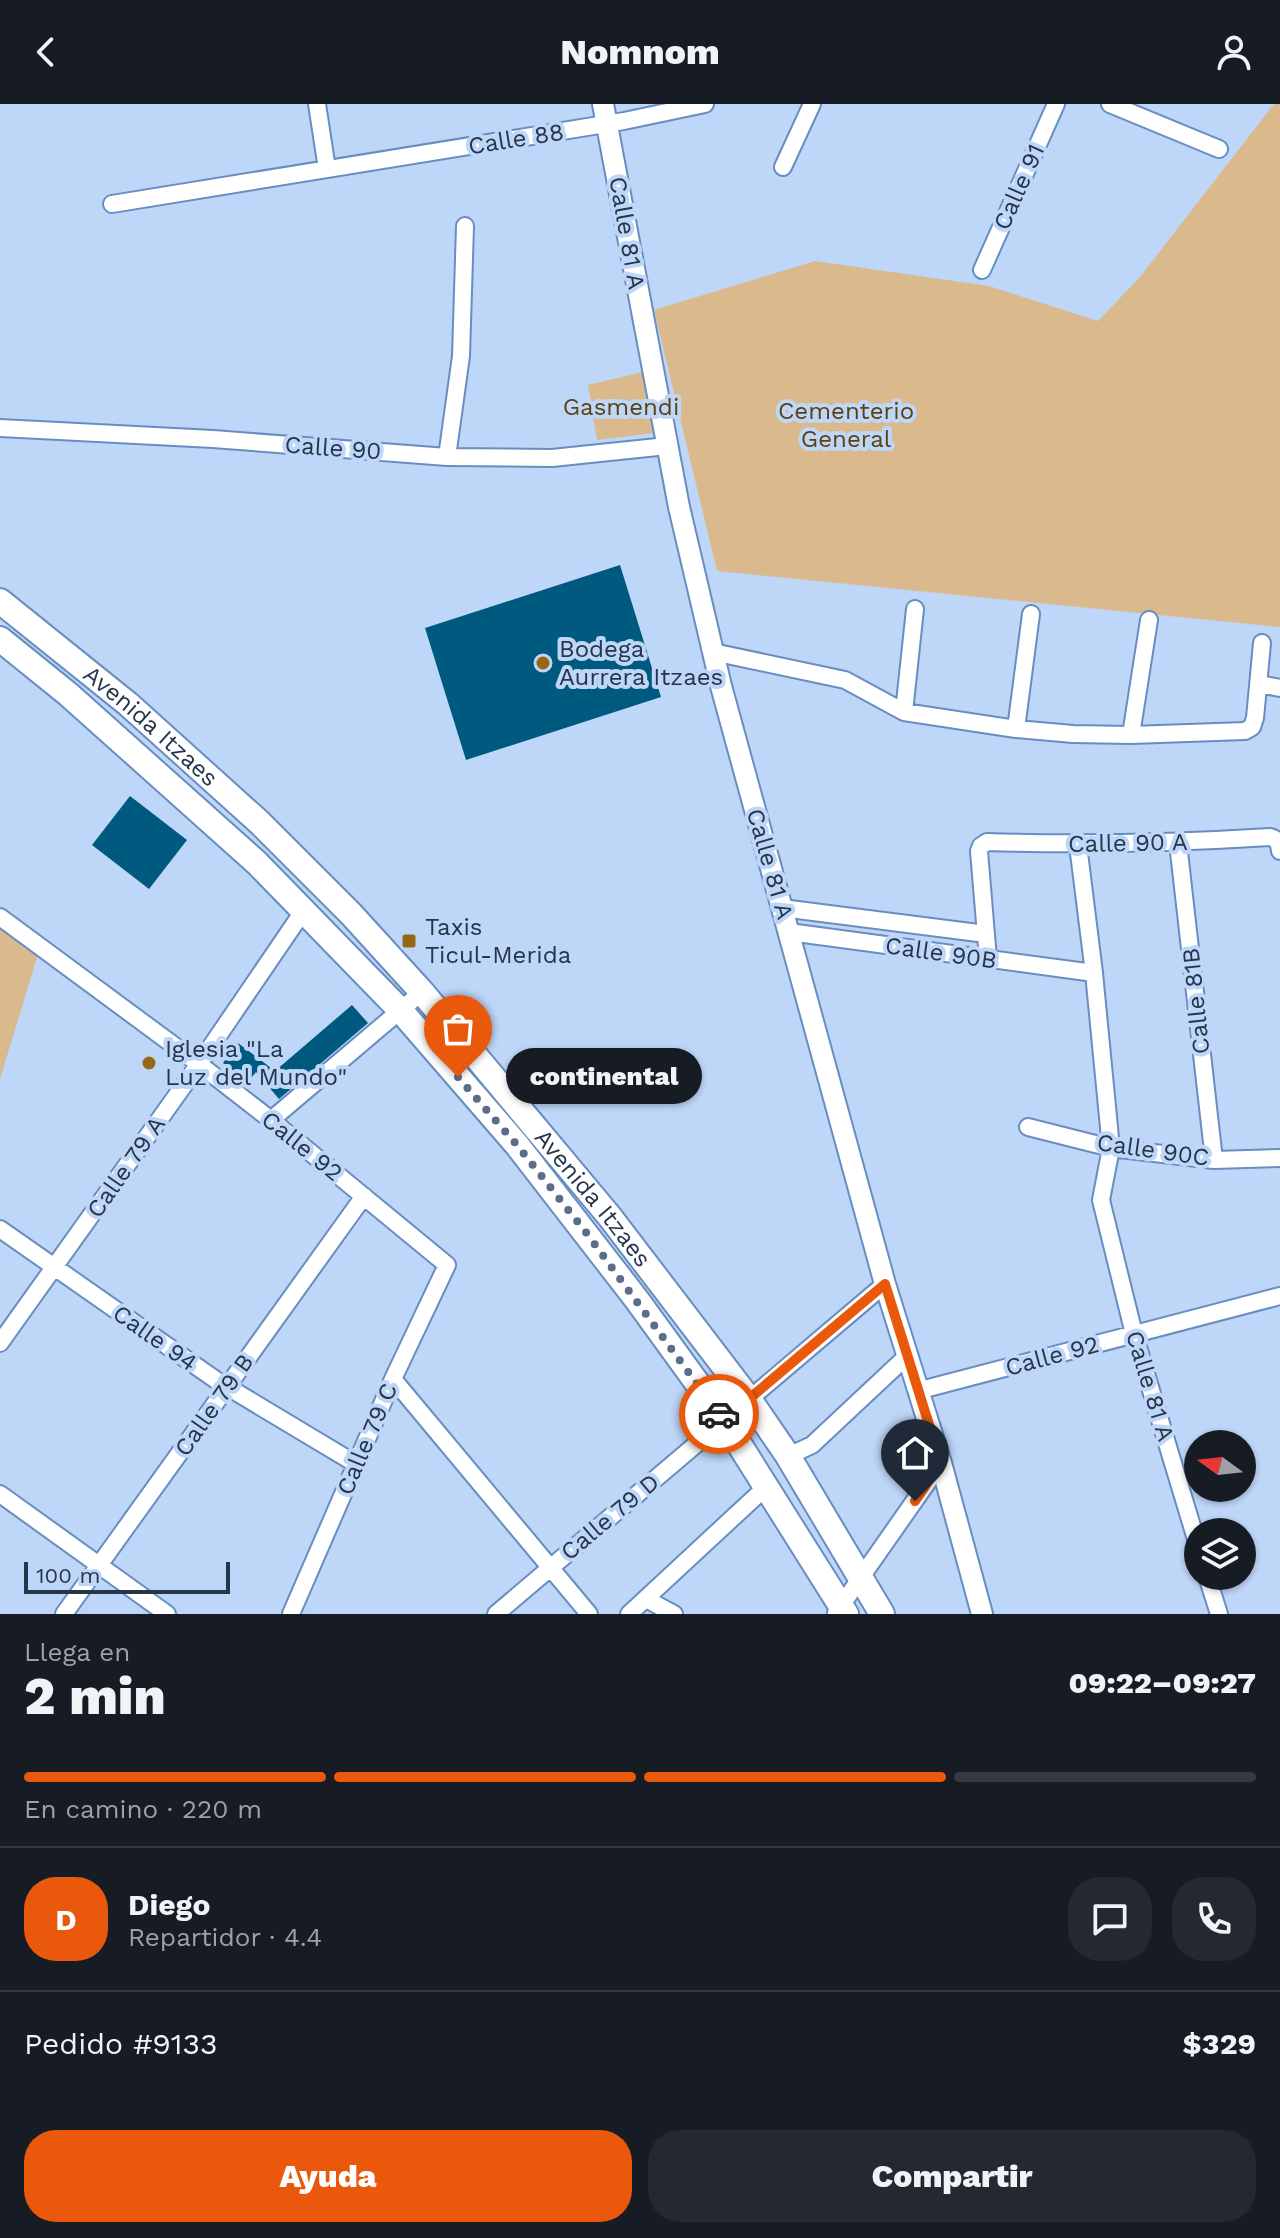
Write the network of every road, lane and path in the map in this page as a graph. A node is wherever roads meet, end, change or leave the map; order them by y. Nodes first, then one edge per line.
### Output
1 (317, 104) edge
2 (705, 104) edge
3 (812, 104) edge
4 (1056, 104) edge
5 (1110, 104) edge
6 (605, 114) edge
7 (1219, 149) dead end
8 (783, 167) dead end
9 (327, 169) junction
10 (112, 204) dead end
11 (465, 226) dead end
12 (982, 270) dead end
13 (0, 428) edge
14 (667, 446) junction
15 (447, 457) junction
16 (0, 601) edge
17 (915, 609) dead end
18 (1031, 614) dead end
19 (1149, 620) dead end
20 (0, 639) edge
21 (1262, 643) dead end
22 (713, 652) junction
23 (87, 671) junction
24 (1259, 684) junction
25 (1280, 688) edge
26 (68, 694) junction
27 (904, 712) junction
28 (1016, 729) junction
29 (1131, 735) junction
30 (279, 842) junction
31 (1279, 842) edge
32 (1178, 843) junction
33 (1078, 845) junction
34 (1280, 851) edge
35 (257, 863) junction
36 (782, 908) junction
37 (304, 910) junction
38 (0, 917) edge
39 (789, 932) junction
40 (986, 934) junction
41 (988, 959) junction
42 (1094, 973) junction
43 (422, 992) junction
44 (401, 1011) junction
45 (199, 1064) junction
46 (271, 1120) junction
47 (1028, 1127) dead end
48 (1111, 1148) junction
49 (1280, 1158) edge
50 (1214, 1160) junction
51 (364, 1196) junction
52 (610, 1217) junction
53 (0, 1229) edge
54 (588, 1235) junction
55 (447, 1265) joint
56 (55, 1267) junction
57 (885, 1284) junction
58 (1280, 1296) edge
59 (1134, 1334) junction
60 (0, 1343) edge
61 (907, 1356) junction
62 (393, 1379) junction
63 (226, 1386) junction
64 (917, 1391) junction
65 (749, 1399) junction
66 (724, 1420) junction
67 (788, 1456) junction
68 (941, 1463) junction
69 (356, 1464) junction
70 (767, 1486) junction
71 (0, 1494) edge
72 (1190, 1518) edge
73 (101, 1564) junction
74 (550, 1568) junction
75 (862, 1578) junction
76 (1211, 1590) edge
77 (646, 1599) junction
78 (841, 1611) edge
79 (64, 1614) edge
80 (167, 1614) edge
81 (291, 1614) edge
82 (496, 1614) edge
83 (589, 1614) edge
84 (629, 1614) edge
85 (674, 1614) edge
86 (882, 1614) edge
87 (982, 1614) edge
88 (1219, 1614) edge

1 - 9 street
2 - 6 street, Calle 88
3 - 8 street
4 - 12 street, Calle 91
5 - 7 street
6 - 9 street, Calle 88
6 - 14 street, Calle 81 A
9 - 10 street, Calle 88
11 - 15 street
13 - 15 street, Calle 90
14 - 15 street, Calle 90
14 - 22 street, Calle 81 A
16 - 23 main road, Avenida Itzaes
17 - 27 street
18 - 28 street
19 - 29 street
20 - 26 main road, Avenida Itzaes
21 - 24 street
22 - 27 street
22 - 36 street, Calle 81 A
23 - 26 main road
23 - 30 main road, Avenida Itzaes
24 - 25 street
24 - 29 street
26 - 35 main road, Avenida Itzaes
27 - 28 street
28 - 29 street
30 - 35 main road
30 - 43 main road, Avenida Itzaes
31 - 32 street, Calle 90 A
31 - 34 street
32 - 33 street, Calle 90 A
32 - 50 street, Calle 81B
33 - 40 street, Calle 90 A
33 - 42 street, Calle 81 A
35 - 37 main road, Avenida Itzaes
36 - 39 street, Calle 81 A
36 - 40 street
37 - 44 main road, Avenida Itzaes
37 - 45 street, Calle 79 A
38 - 45 street, Calle 92
39 - 41 street, Calle 90B
39 - 57 street, Calle 81 A
40 - 41 street
41 - 42 street, Calle 90B
42 - 48 street, Calle 81 A
43 - 44 street
43 - 52 main road, Avenida Itzaes
44 - 46 street
44 - 54 main road, Avenida Itzaes
45 - 46 street, Calle 92
45 - 56 street, Calle 79 A
46 - 51 street, Calle 92
47 - 48 street, Calle 90C
48 - 50 street, Calle 90C
48 - 59 street, Calle 81 A
49 - 50 street, Calle 90C
51 - 55 street, Calle 92
51 - 63 street, Calle 79 B
52 - 54 main road
52 - 65 main road, Avenida Itzaes
53 - 56 street, Calle 94
54 - 66 main road, Avenida Itzaes
55 - 62 street, Calle 79 C
56 - 60 street, Calle 79 A
56 - 63 street, Calle 94
57 - 61 street, Calle 81 A
57 - 65 street
58 - 59 street, Calle 92
59 - 64 street, Calle 92
59 - 72 street, Calle 81 A
61 - 64 street, Calle 81 A
61 - 67 street
62 - 69 street, Calle 79 C
62 - 74 street
63 - 69 street, Calle 94
63 - 73 street, Calle 79 B
64 - 68 street, Calle 81 A
65 - 66 street
65 - 67 main road, Avenida Itzaes
66 - 70 main road, Avenida Itzaes
66 - 74 street, Calle 79 D
67 - 75 main road, Avenida Itzaes
68 - 75 street
68 - 87 street, Calle 81 A
69 - 81 street, Calle 79 C
70 - 77 street
70 - 78 main road, Avenida Itzaes
71 - 73 street
73 - 79 street, Calle 79 B
73 - 80 street
74 - 82 street, Calle 79 D
74 - 83 street
75 - 78 street
75 - 86 main road, Avenida Itzaes
76 - 88 street
77 - 84 street
77 - 85 street

